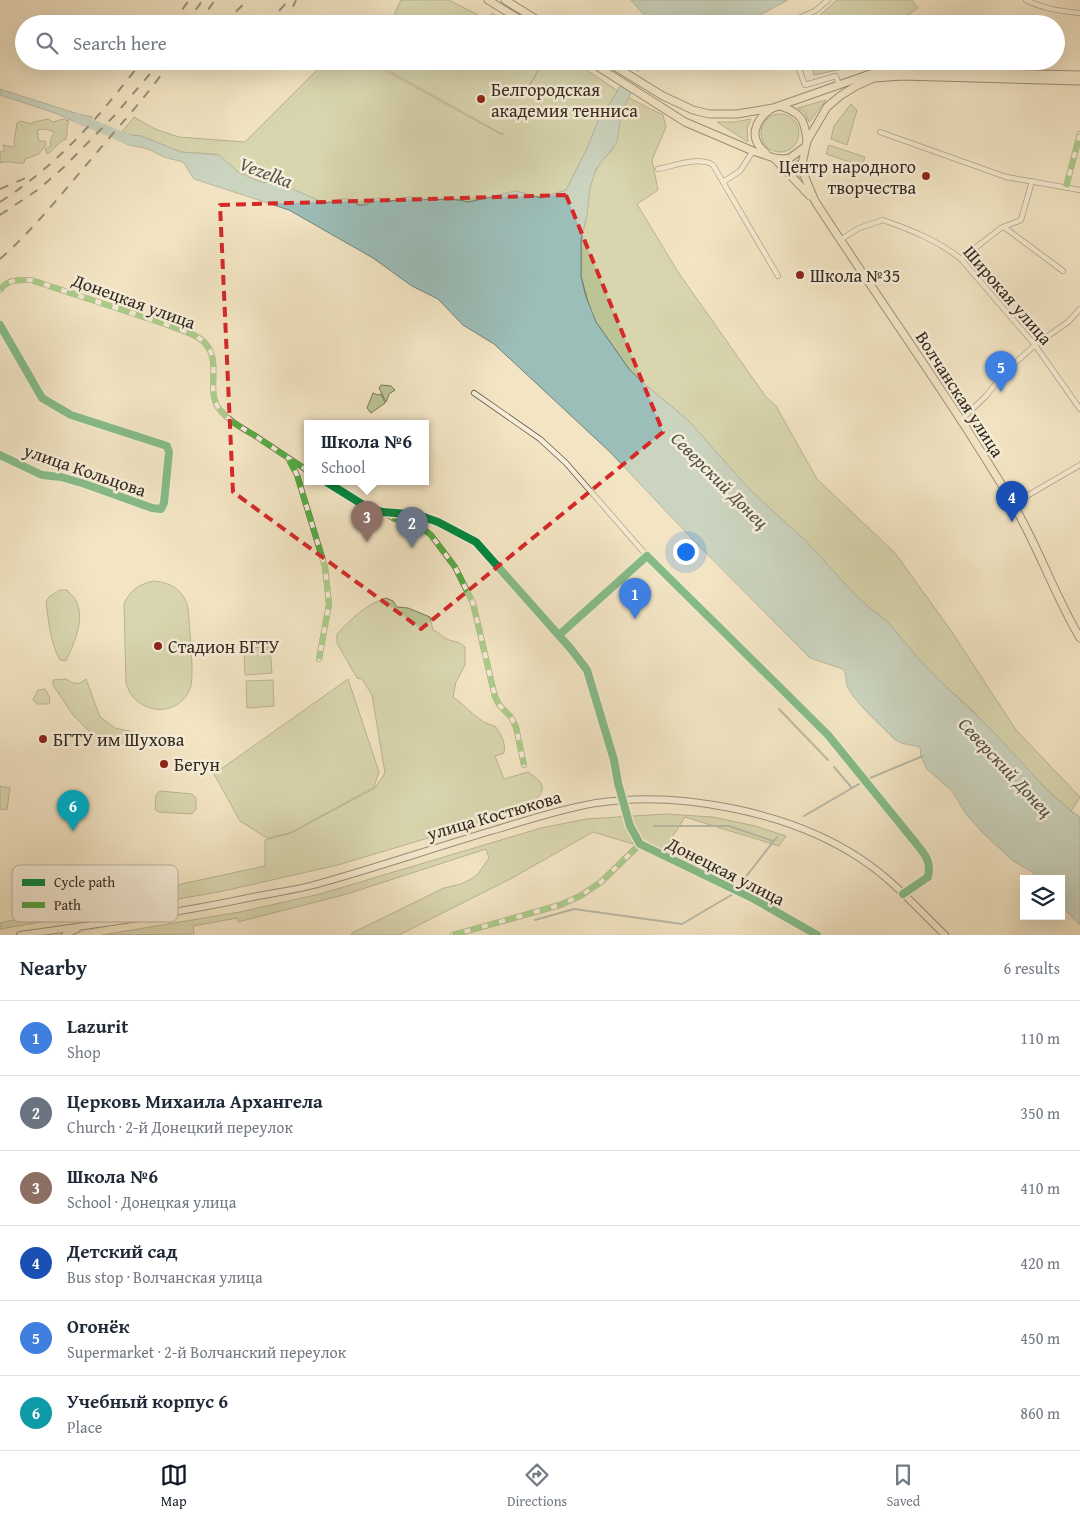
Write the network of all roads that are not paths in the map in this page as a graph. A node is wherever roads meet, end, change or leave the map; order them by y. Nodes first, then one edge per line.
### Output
1 (488, 0) edge
2 (505, 0) edge
3 (828, 0) edge
4 (1026, 0) edge
5 (1080, 13) edge
6 (512, 15) edge
7 (529, 15) edge
8 (808, 15) edge
9 (604, 70) edge
10 (621, 70) edge
11 (799, 70) edge
12 (1080, 75) edge
13 (1080, 81) edge
14 (839, 86) junction
15 (777, 107) junction
16 (880, 132) dead end
17 (1080, 134) edge
18 (755, 136) junction
19 (806, 144) junction
20 (753, 151) junction
21 (772, 157) junction
22 (658, 169) dead end
23 (1032, 181) junction
24 (723, 182) junction
25 (1066, 187) junction
26 (1080, 190) edge
27 (815, 201) junction
28 (1004, 227) junction
29 (840, 240) junction
30 (961, 259) junction
31 (1063, 271) dead end
32 (778, 276) dead end
33 (0, 290) edge
34 (1080, 309) edge
35 (0, 325) edge
36 (1035, 345) junction
37 (474, 393) dead end
38 (1080, 409) edge
39 (961, 420) junction
40 (0, 455) edge
41 (288, 458) junction
42 (1080, 465) edge
43 (304, 468) edge
44 (331, 485) edge
45 (1013, 504) junction
46 (383, 512) junction
47 (647, 556) junction
48 (559, 635) junction
49 (1080, 638) edge
50 (319, 659) dead end
51 (524, 764) dead end
52 (618, 783) tunnel mouth
53 (630, 826) tunnel mouth
54 (640, 844) junction
55 (903, 894) junction
56 (178, 911) edge
57 (112, 922) edge
58 (84, 926) junction
59 (20, 935) edge
60 (65, 935) edge
61 (453, 935) edge
62 (817, 935) edge
63 (945, 935) edge

1 - 6 main road
2 - 7 main road
3 - 8 street
4 - 5 street
9 - 20 main road
10 - 15 main road
11 - 14 street
12 - 14 main road
13 - 19 main road
14 - 15 main road
15 - 18 main road
15 - 19 main road
16 - 23 street
17 - 25 street
18 - 20 main road
18 - 21 main road
19 - 21 main road
19 - 27 main road
20 - 21 main road
20 - 24 street
21 - 27 main road
22 - 24 street
23 - 25 street
23 - 28 street
24 - 32 street
25 - 26 street
27 - 29 main road, Волчанская улица
28 - 30 street
28 - 31 street
29 - 30 street, Широкая улица
29 - 39 main road, Волчанская улица
30 - 36 street, Широкая улица
33 - 41 street, Донецкая улица
34 - 36 street
35 - 40 street, улица Кольцова
36 - 38 street, Широкая улица
36 - 39 street
37 - 47 street
39 - 45 main road, Волчанская улица
41 - 43 street, Донецкая улица
41 - 50 street
42 - 45 street
44 - 46 street
45 - 49 main road, Волчанская улица
46 - 48 street
46 - 51 street
47 - 48 street
47 - 55 street
48 - 52 street
53 - 54 street, Донецкая улица
54 - 61 street
54 - 62 street, Донецкая улица
55 - 56 main road, улица Костюкова
55 - 63 main road, улица Костюкова
57 - 58 main road, улица Костюкова
58 - 59 main road, улица Костюкова
58 - 60 main road

